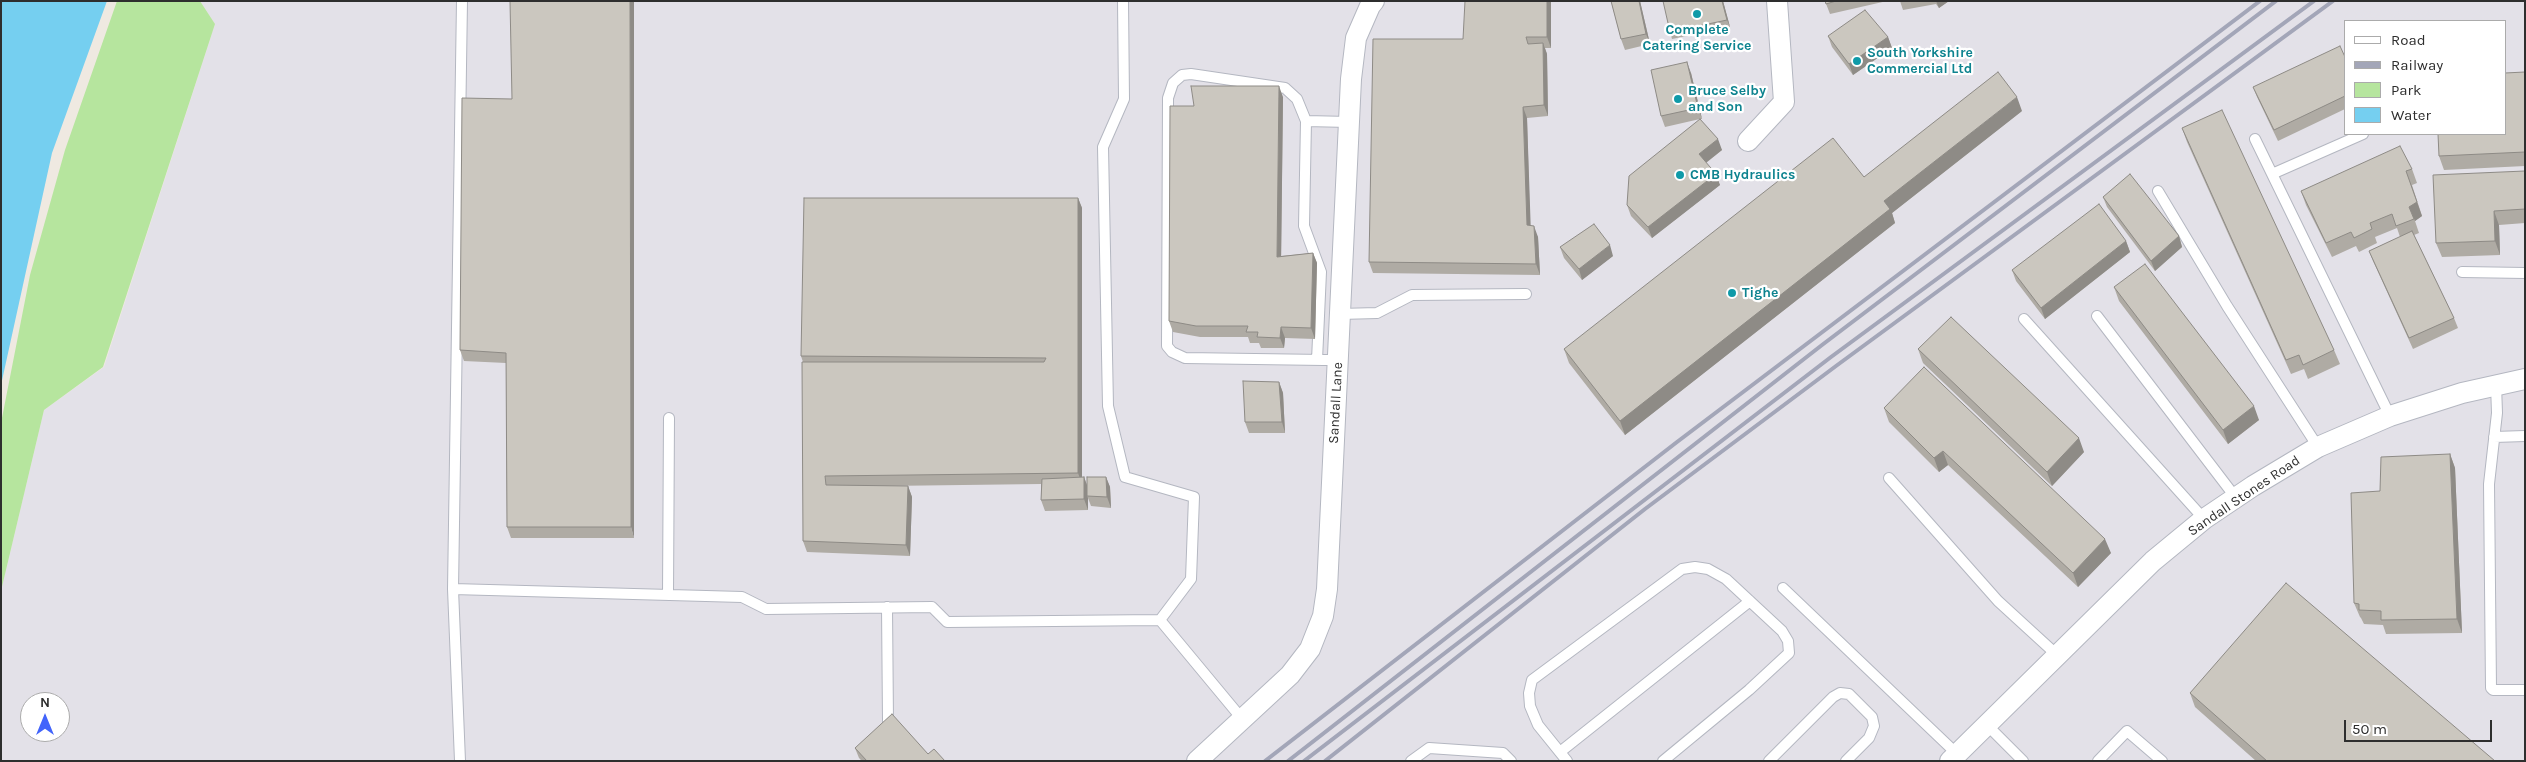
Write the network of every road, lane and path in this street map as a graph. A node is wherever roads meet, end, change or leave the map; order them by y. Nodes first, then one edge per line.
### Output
1 (462, 1) edge
2 (1123, 1) edge
3 (1374, 1) edge
4 (1777, 1) edge
5 (1306, 121) junction
6 (1349, 122) junction
7 (2361, 135) edge
8 (2255, 139) dead end
9 (1748, 141) dead end
10 (2272, 174) junction
11 (2158, 191) dead end
12 (2462, 272) dead end
13 (2525, 272) edge
14 (1526, 294) dead end
15 (1340, 314) junction
16 (2097, 316) dead end
17 (2024, 319) dead end
18 (1317, 360) junction
19 (1338, 360) junction
20 (2525, 379) edge
21 (2496, 385) junction
22 (2390, 416) junction
23 (669, 418) dead end
24 (2525, 436) edge
25 (2494, 437) junction
26 (2318, 446) junction
27 (1889, 478) dead end
28 (2236, 498) junction
29 (2204, 519) junction
30 (1783, 588) dead end
31 (453, 589) junction
32 (668, 595) junction
33 (1750, 601) junction
34 (887, 607) junction
35 (1160, 620) junction
36 (2057, 655) junction
37 (2525, 690) edge
38 (888, 720) edge
39 (1243, 720) junction
40 (1987, 724) junction
41 (1563, 757) edge
42 (1953, 757) edge
43 (460, 761) edge
44 (1197, 761) edge
45 (1411, 761) edge
46 (1511, 761) edge
47 (1663, 761) edge
48 (1769, 761) edge
49 (1846, 761) edge
50 (2023, 761) edge
51 (2098, 761) edge
52 (2162, 761) edge

1 - 31 lane
2 - 35 lane
3 - 6 street, Sandall Lane
4 - 9 street
5 - 6 lane
5 - 18 lane
5 - 18 lane
6 - 15 street, Sandall Lane
7 - 10 lane
8 - 10 lane
10 - 22 lane
11 - 26 lane
12 - 13 lane
14 - 15 lane
15 - 19 street, Sandall Lane
16 - 28 lane
17 - 29 lane
18 - 19 lane
19 - 39 street, Sandall Lane
20 - 21 street, Sandall Stones Road
21 - 22 street, Sandall Stones Road
21 - 25 lane
22 - 26 street, Sandall Stones Road
23 - 32 lane
24 - 25 lane
25 - 37 lane
26 - 28 street, Sandall Stones Road
27 - 36 lane
28 - 29 street, Sandall Stones Road
29 - 36 street, Sandall Stones Road
30 - 42 lane
31 - 32 lane
31 - 43 lane
32 - 34 lane
33 - 41 lane
33 - 41 lane
33 - 47 lane
34 - 35 lane
34 - 38 lane
35 - 39 lane
36 - 40 street, Sandall Stones Road
39 - 44 street, Sandall Lane
40 - 42 street, Sandall Stones Road
40 - 50 lane
45 - 46 lane
48 - 49 lane
51 - 52 lane

